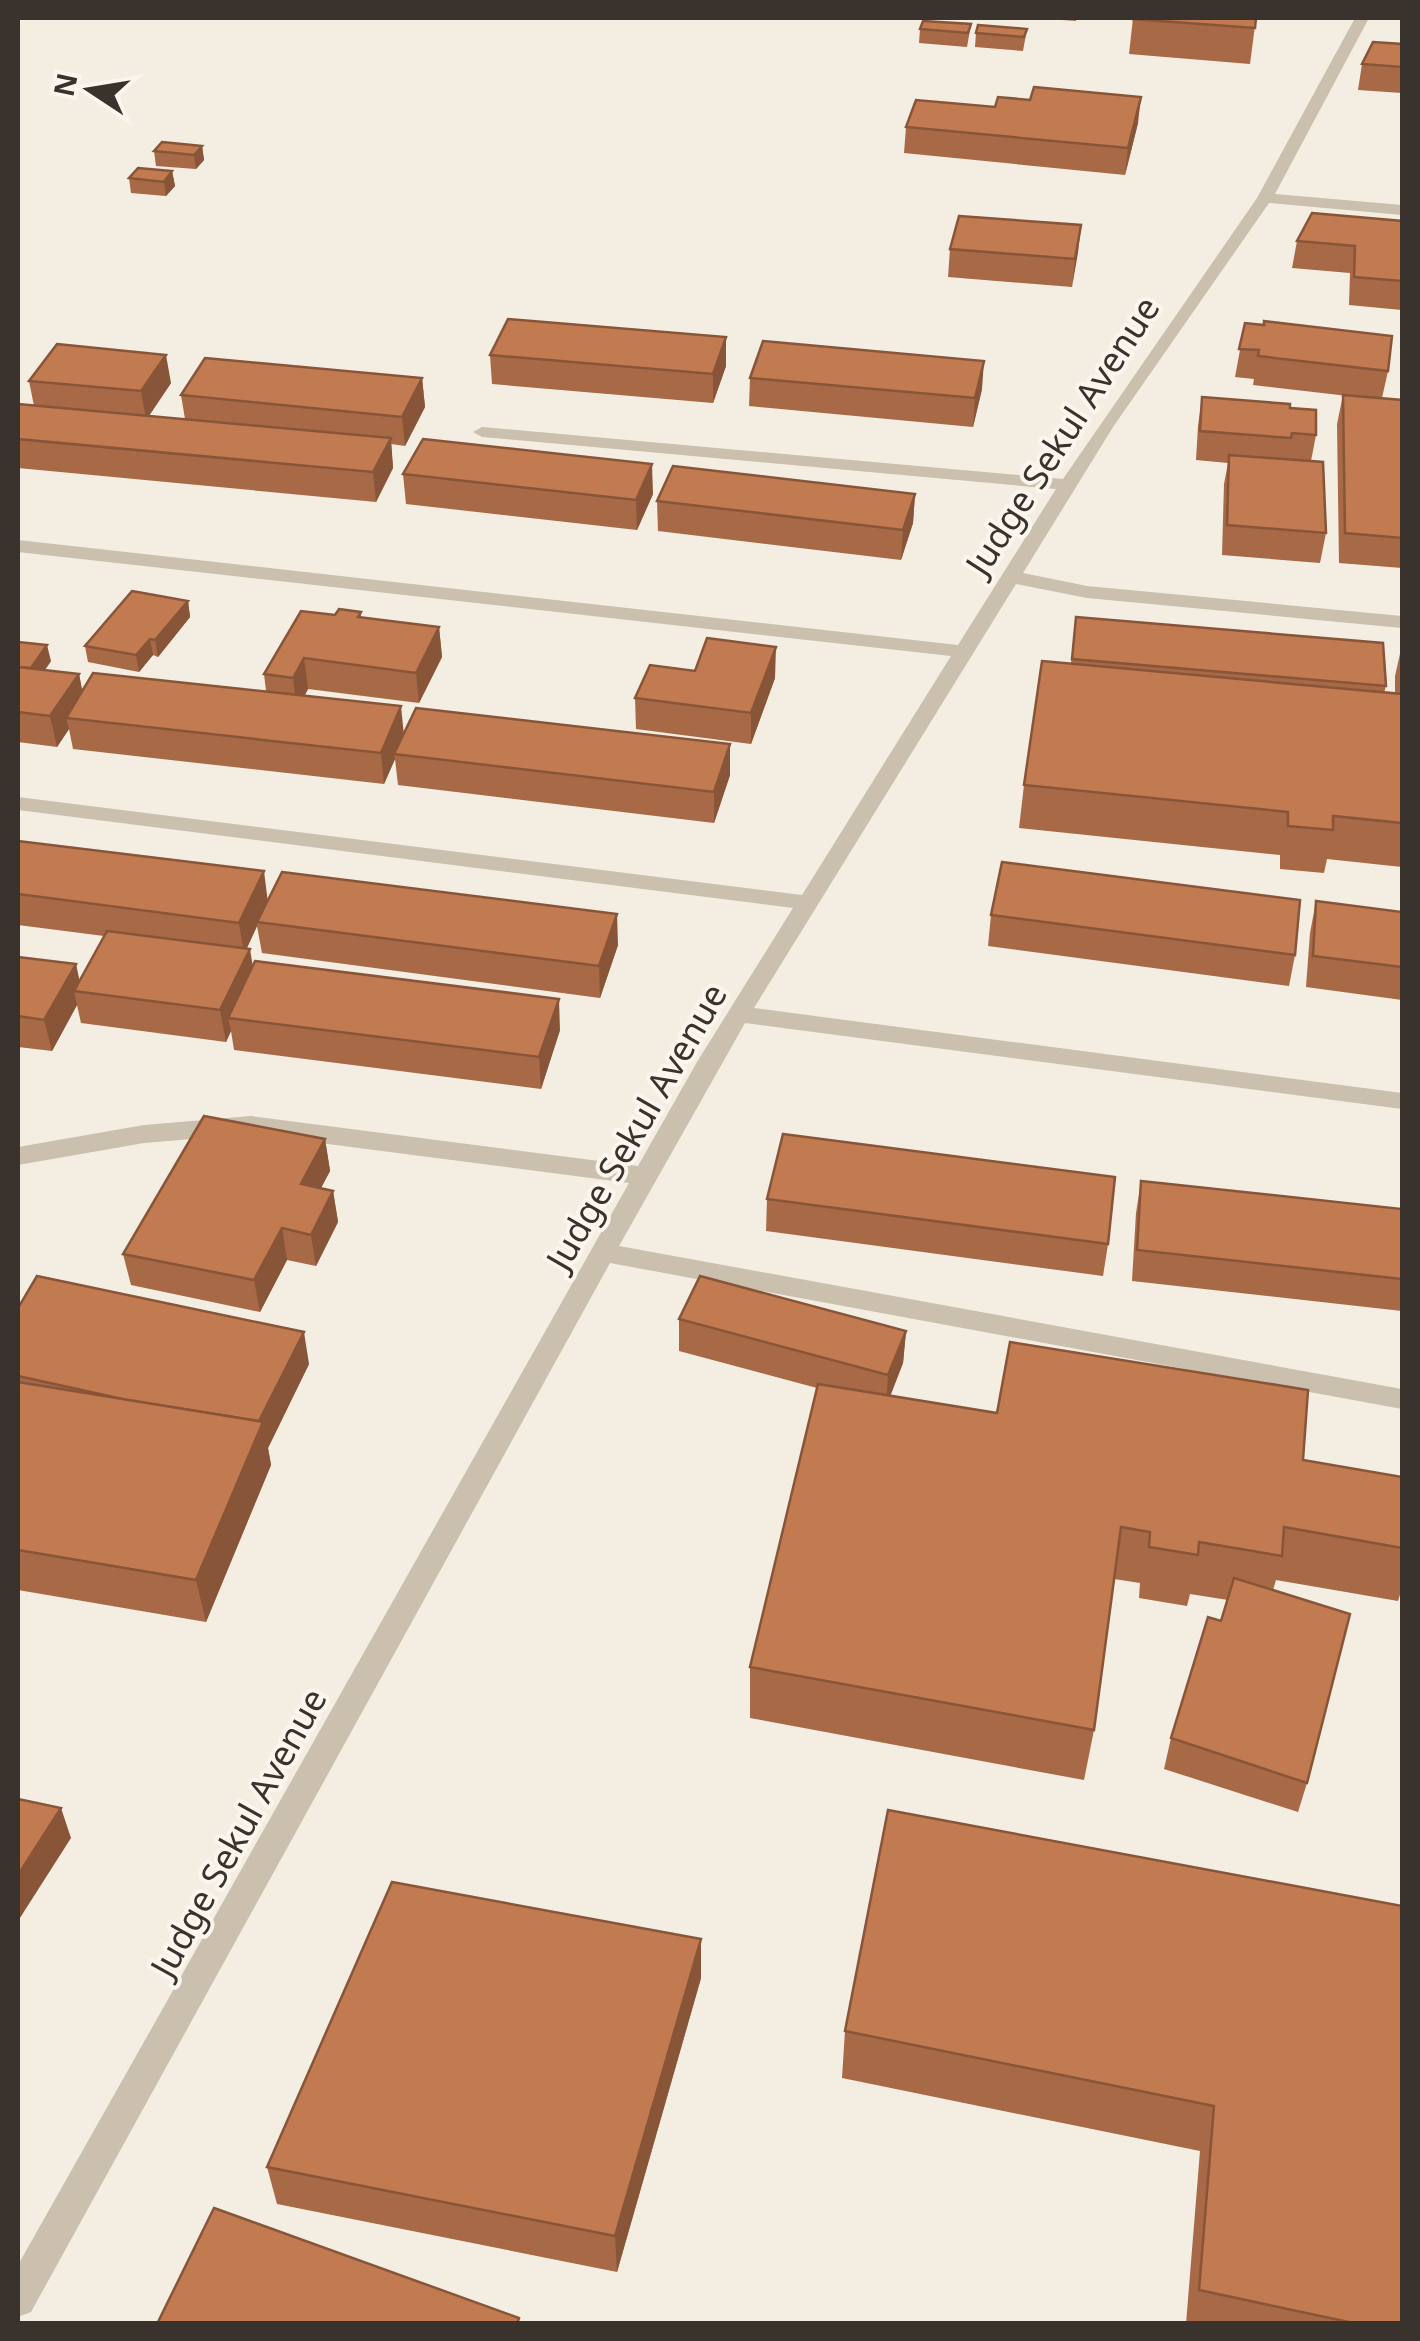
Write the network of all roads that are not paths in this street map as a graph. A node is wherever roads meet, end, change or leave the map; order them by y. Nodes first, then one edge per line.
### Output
1 (1362, 18) edge
2 (1265, 198) junction
3 (1402, 210) edge
4 (482, 432) dead end
5 (1069, 485) junction
6 (18, 546) edge
7 (1012, 577) junction
8 (1402, 622) edge
9 (965, 652) junction
10 (18, 803) edge
11 (810, 903) junction
12 (739, 1014) junction
13 (1402, 1101) edge
14 (18, 1156) edge
15 (647, 1176) junction
16 (605, 1253) junction
17 (1402, 1400) edge
18 (18, 2299) edge

1 - 2 street, Judge Sekul Avenue
2 - 3 street
2 - 5 street, Judge Sekul Avenue
4 - 5 street
5 - 7 street, Judge Sekul Avenue
6 - 9 street
7 - 8 street
7 - 9 street, Judge Sekul Avenue
9 - 11 street, Judge Sekul Avenue
10 - 11 street
11 - 12 street, Judge Sekul Avenue
12 - 13 street
12 - 15 street, Judge Sekul Avenue
14 - 15 street
15 - 16 street, Judge Sekul Avenue
16 - 17 street
16 - 18 street, Judge Sekul Avenue

